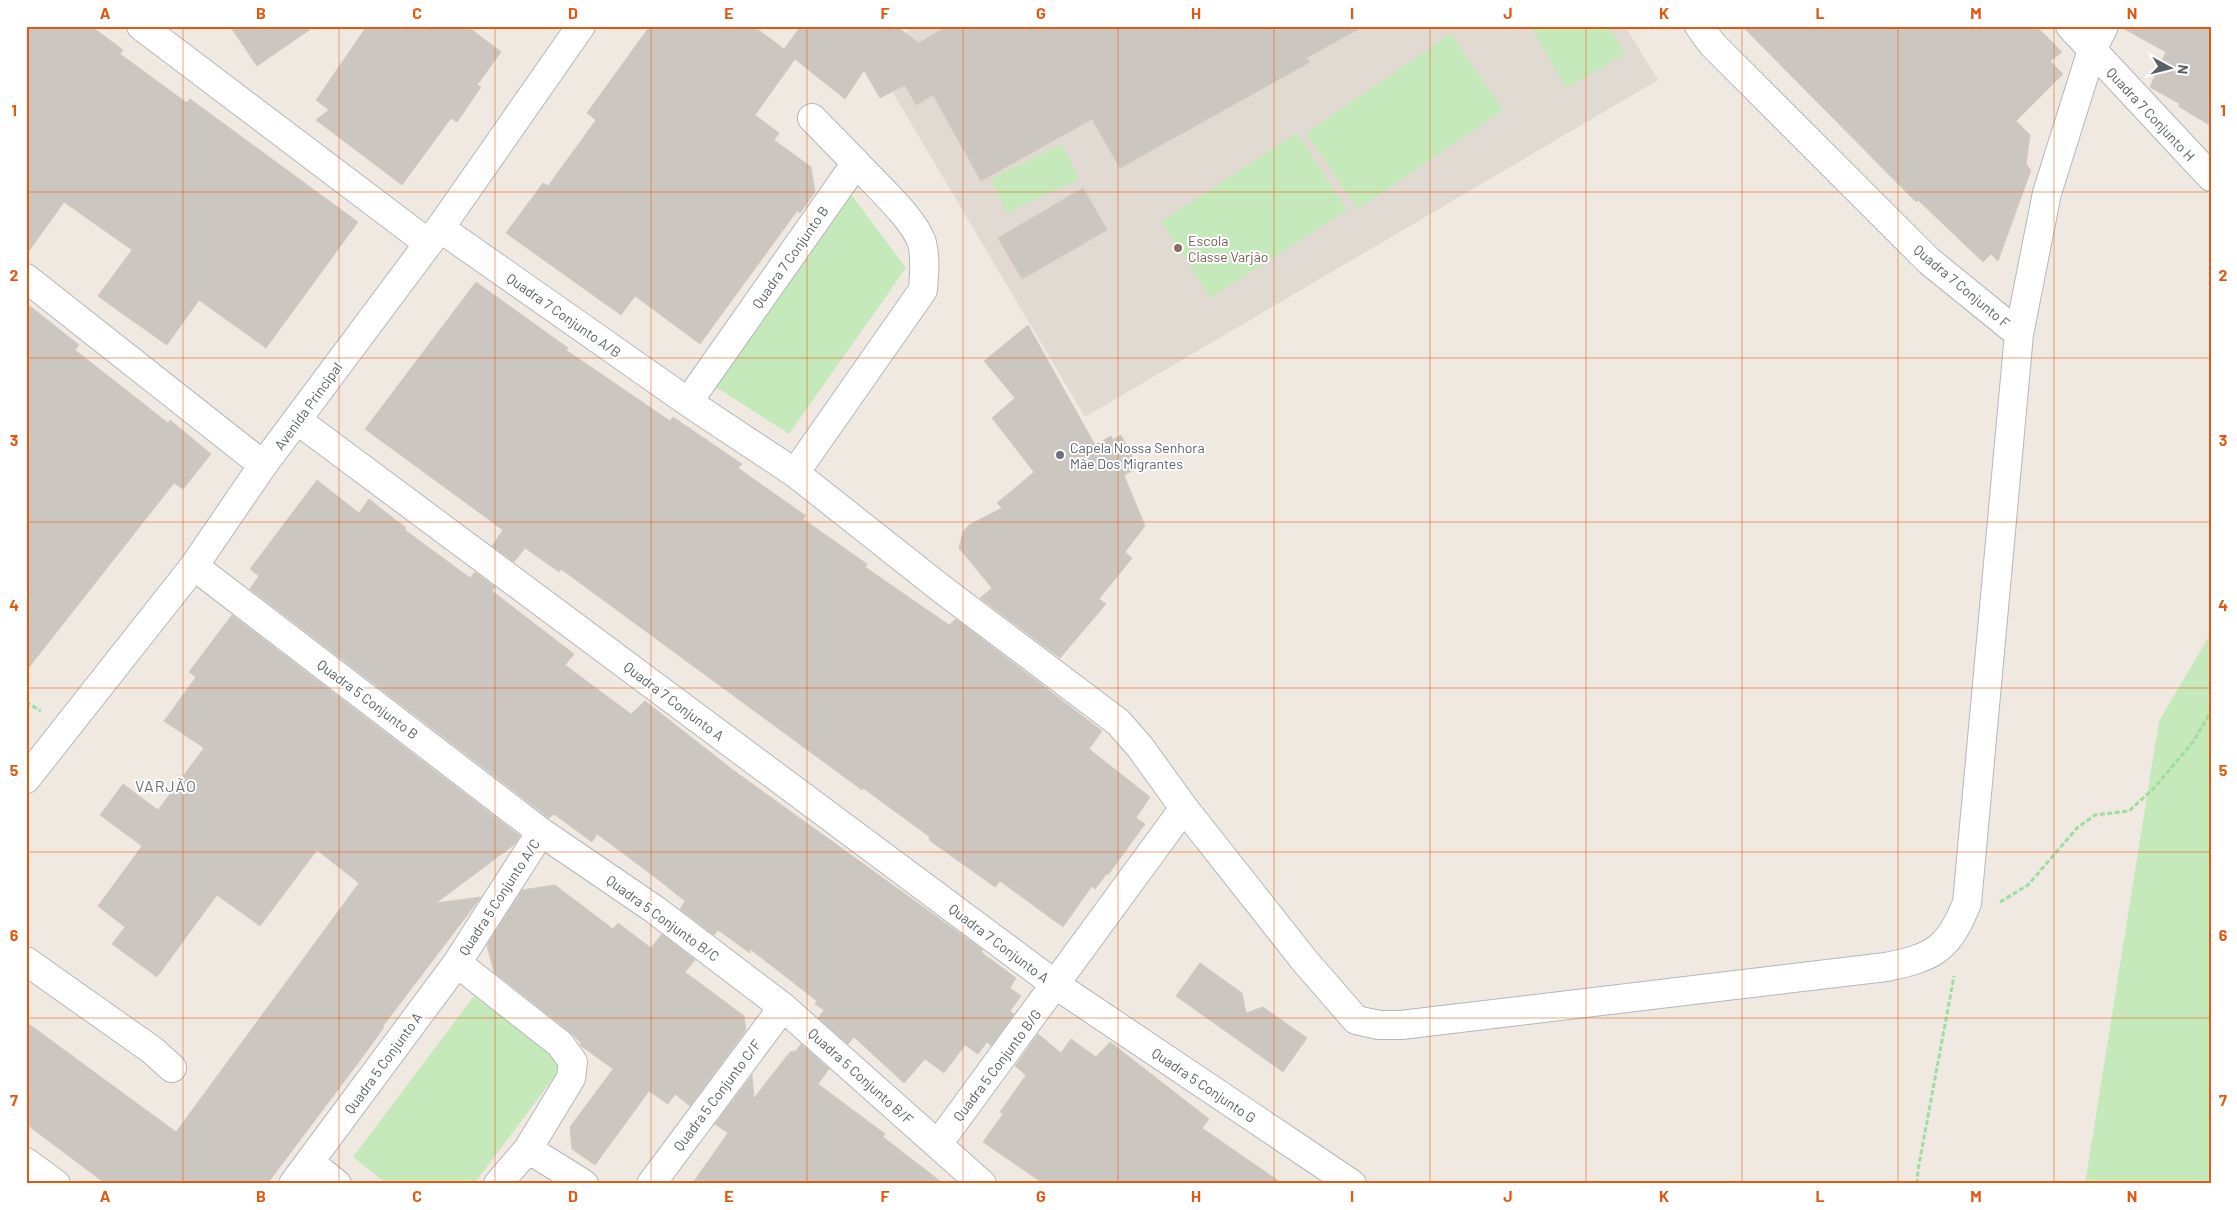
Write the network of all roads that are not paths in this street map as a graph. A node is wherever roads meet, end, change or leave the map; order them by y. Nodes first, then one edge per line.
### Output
1 (141, 26) edge
2 (581, 26) edge
3 (1699, 26) edge
4 (2070, 26) edge
5 (2098, 38) edge
6 (812, 118) dead end
7 (856, 163) junction
8 (2211, 177) edge
9 (434, 236) junction
10 (26, 278) edge
11 (2019, 334) junction
12 (688, 402) junction
13 (297, 420) junction
14 (263, 466) junction
15 (795, 473) junction
16 (194, 566) junction
17 (26, 779) edge
18 (1184, 808) junction
19 (541, 832) junction
20 (26, 961) edge
21 (457, 963) junction
22 (1056, 986) junction
23 (783, 1007) junction
24 (172, 1068) dead end
25 (938, 1144) junction
26 (528, 1149) junction
27 (26, 1162) edge
28 (310, 1162) junction
29 (56, 1184) edge
30 (293, 1184) edge
31 (337, 1184) edge
32 (498, 1184) edge
33 (584, 1184) edge
34 (651, 1184) edge
35 (982, 1184) edge
36 (1352, 1184) edge

1 - 9 street, Quadra 7 Conjunto A/B
2 - 9 street, Avenida Principal
3 - 11 street, Quadra 7 Conjunto F
4 - 5 street
5 - 8 street, Quadra 7 Conjunto H
5 - 11 street, Quadra 7 Conjunto F
6 - 7 street
7 - 12 street, Quadra 7 Conjunto B
7 - 15 street
9 - 12 street, Quadra 7 Conjunto A/B
9 - 13 street, Avenida Principal
10 - 14 street
11 - 18 street
12 - 15 street
13 - 14 street, Avenida Principal
13 - 22 street, Quadra 7 Conjunto A
14 - 16 street, Avenida Principal
15 - 18 street
16 - 17 street, Avenida Principal
16 - 19 street, Quadra 5 Conjunto B
18 - 22 street, Quadra 7 Conjunto A
19 - 21 street, Quadra 5 Conjunto A/C
19 - 23 street, Quadra 5 Conjunto B/C
20 - 24 street
21 - 26 street
21 - 28 street, Quadra 5 Conjunto A
22 - 25 street, Quadra 5 Conjunto B/G
22 - 36 street, Quadra 5 Conjunto G
23 - 25 street, Quadra 5 Conjunto B/F
23 - 34 street, Quadra 5 Conjunto C/F
25 - 35 street, Quadra 5 Conjunto B/F
26 - 32 street
26 - 33 street
27 - 29 street
28 - 30 street, Quadra 5 Conjunto A
28 - 31 street

